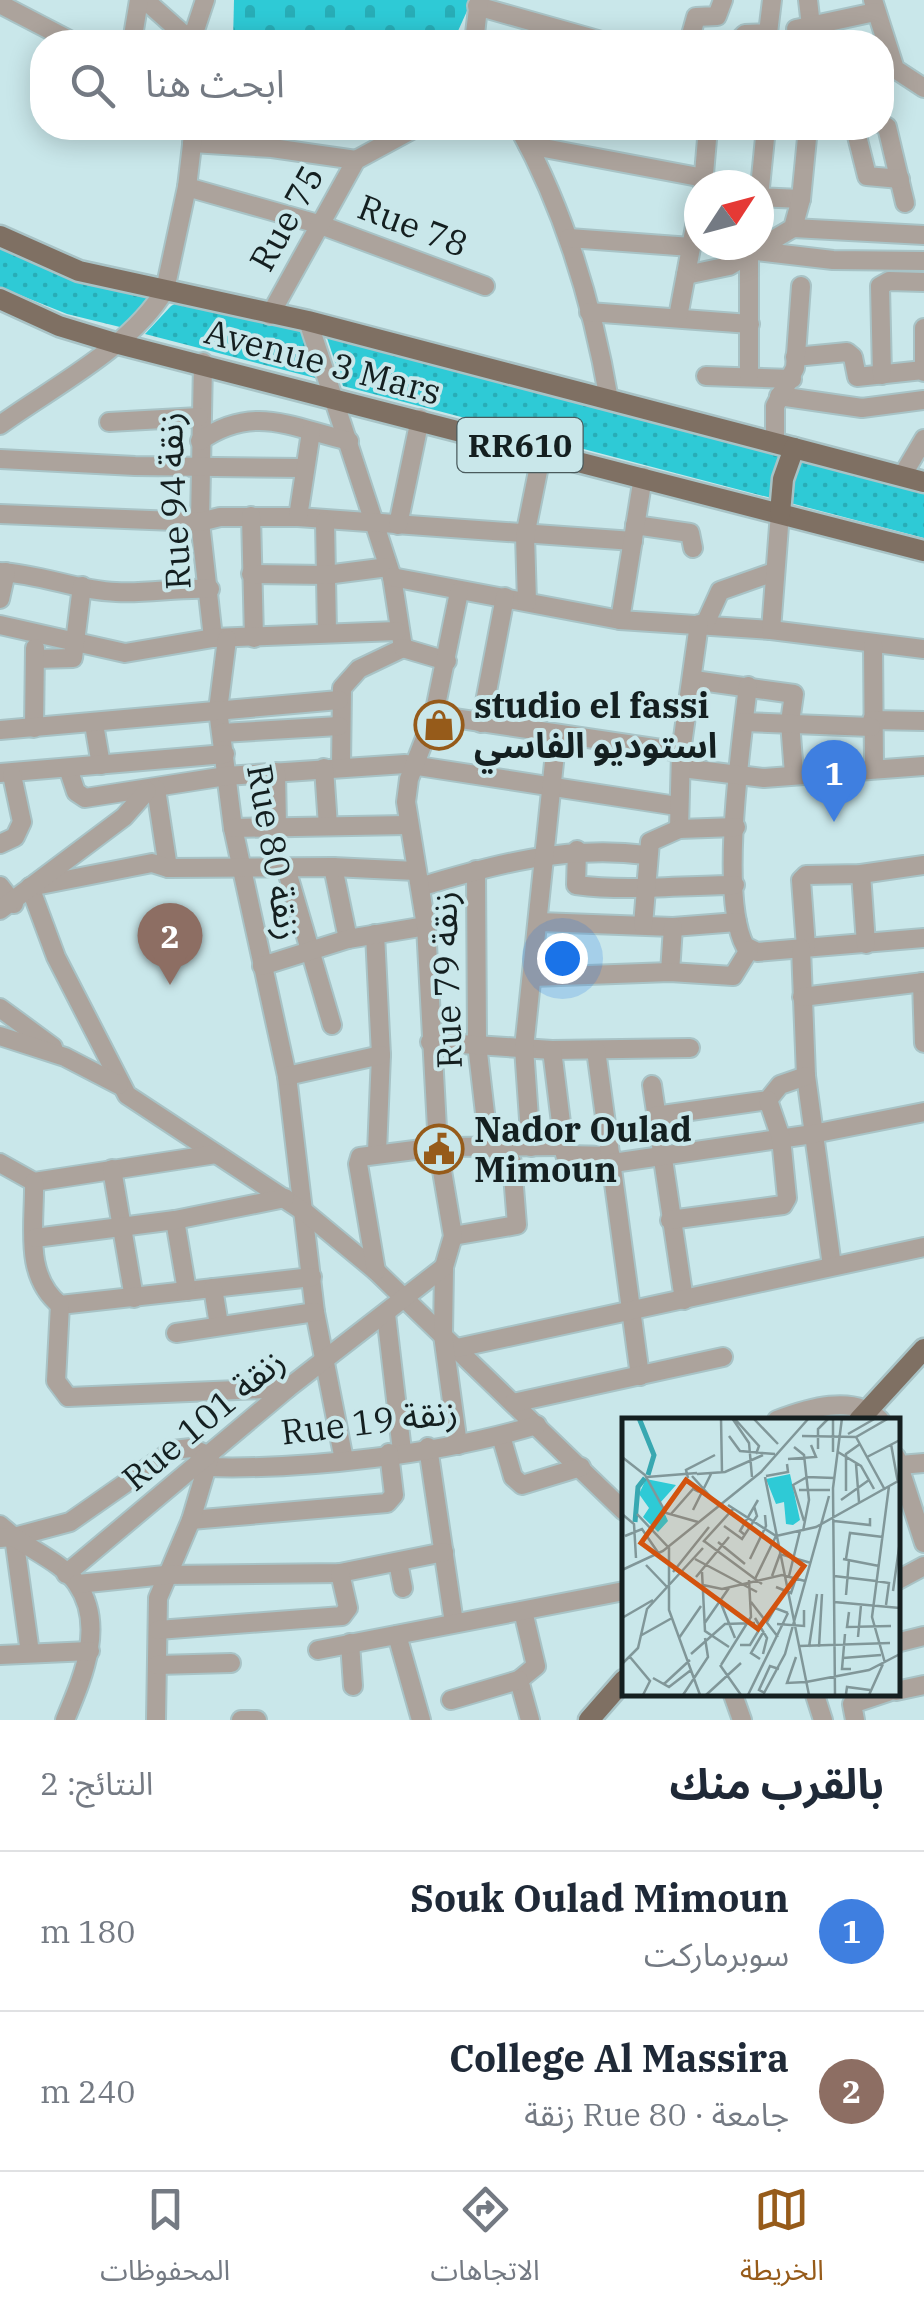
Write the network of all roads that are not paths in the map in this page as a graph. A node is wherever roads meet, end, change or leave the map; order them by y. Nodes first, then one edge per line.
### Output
1 (142, 0) edge
2 (205, 0) edge
3 (724, 0) edge
4 (772, 0) edge
5 (808, 0) edge
6 (478, 3) edge
7 (0, 4) edge
8 (874, 6) edge
9 (50, 30) edge
10 (135, 30) edge
11 (177, 30) edge
12 (195, 30) edge
13 (475, 30) edge
14 (541, 30) edge
15 (692, 30) edge
16 (768, 30) edge
17 (811, 30) edge
18 (894, 75) edge
19 (924, 88) edge
20 (192, 140) edge
21 (223, 140) edge
22 (393, 140) edge
23 (525, 140) edge
24 (707, 140) edge
25 (765, 140) edge
26 (807, 140) edge
27 (858, 140) edge
28 (890, 140) edge
29 (528, 146) junction
30 (356, 160) junction
31 (705, 170) edge
32 (684, 177) edge
33 (900, 180) junction
34 (187, 186) junction
35 (801, 199) junction
36 (904, 202) dead end
37 (318, 224) junction
38 (793, 228) junction
39 (924, 235) edge
40 (0, 236) edge
41 (569, 238) junction
42 (774, 240) edge
43 (684, 246) edge
44 (774, 256) edge
45 (689, 260) edge
46 (740, 260) edge
47 (753, 260) edge
48 (924, 261) edge
49 (686, 274) junction
50 (924, 282) edge
51 (485, 286) dead end
52 (802, 286) dead end
53 (165, 290) junction
54 (0, 299) edge
55 (589, 312) junction
56 (270, 314) junction
57 (678, 316) junction
58 (308, 322) junction
59 (750, 324) junction
60 (923, 339) edge
61 (115, 342) junction
62 (795, 357) junction
63 (203, 362) junction
64 (924, 371) edge
65 (882, 375) junction
66 (706, 376) dead end
67 (749, 376) junction
68 (792, 379) junction
69 (779, 396) junction
70 (331, 397) junction
71 (609, 400) junction
72 (924, 400) edge
73 (199, 418) junction
74 (420, 419) junction
75 (109, 422) dead end
76 (0, 425) edge
77 (311, 432) junction
78 (924, 438) edge
79 (200, 441) junction
80 (349, 441) junction
81 (784, 445) junction
82 (542, 451) junction
83 (0, 459) edge
84 (199, 468) junction
85 (302, 468) junction
86 (902, 476) junction
87 (643, 477) junction
88 (924, 482) edge
89 (780, 513) junction
90 (0, 514) edge
91 (250, 516) junction
92 (298, 517) junction
93 (325, 521) junction
94 (200, 522) junction
95 (375, 523) junction
96 (398, 524) junction
97 (634, 533) junction
98 (525, 536) junction
99 (692, 548) dead end
100 (924, 551) edge
101 (3, 572) edge
102 (390, 572) junction
103 (774, 572) junction
104 (251, 574) junction
105 (326, 575) junction
106 (82, 586) junction
107 (210, 589) junction
108 (459, 592) junction
109 (505, 597) junction
110 (0, 599) edge
111 (527, 602) junction
112 (620, 620) junction
113 (702, 624) junction
114 (0, 625) edge
115 (771, 630) junction
116 (327, 633) junction
117 (35, 634) junction
118 (220, 638) junction
119 (254, 638) junction
120 (400, 640) junction
121 (76, 642) junction
122 (873, 645) junction
123 (924, 648) edge
124 (35, 659) junction
125 (447, 661) junction
126 (694, 680) junction
127 (748, 686) junction
128 (339, 700) junction
129 (218, 710) junction
130 (434, 715) junction
131 (924, 721) edge
132 (744, 722) junction
133 (790, 722) junction
134 (94, 724) junction
135 (481, 724) junction
136 (872, 724) junction
137 (339, 726) junction
138 (34, 728) junction
139 (0, 730) edge
140 (222, 733) junction
141 (557, 734) junction
142 (225, 754) junction
143 (682, 760) junction
144 (101, 765) junction
145 (414, 765) junction
146 (924, 766) edge
147 (874, 767) junction
148 (68, 768) junction
149 (332, 768) junction
150 (276, 772) junction
151 (740, 773) junction
152 (6, 774) edge
153 (794, 774) junction
154 (226, 776) junction
155 (152, 790) junction
156 (550, 790) junction
157 (677, 806) junction
158 (407, 824) junction
159 (328, 826) junction
160 (277, 827) junction
161 (736, 827) junction
162 (233, 828) junction
163 (679, 829) junction
164 (0, 844) edge
165 (577, 850) junction
166 (646, 854) junction
167 (544, 855) junction
168 (924, 864) edge
169 (333, 867) junction
170 (168, 868) junction
171 (286, 868) junction
172 (239, 870) junction
173 (476, 870) junction
174 (861, 874) junction
175 (418, 879) junction
176 (0, 886) edge
177 (735, 886) junction
178 (30, 887) junction
179 (646, 887) junction
180 (7, 907) edge
181 (539, 922) junction
182 (736, 922) junction
183 (642, 925) junction
184 (426, 926) junction
185 (672, 926) junction
186 (376, 934) junction
187 (924, 938) edge
188 (348, 940) junction
189 (866, 944) junction
190 (804, 947) junction
191 (750, 950) junction
192 (310, 951) junction
193 (262, 966) junction
194 (670, 972) junction
195 (533, 977) junction
196 (923, 982) edge
197 (802, 997) junction
198 (0, 1008) edge
199 (332, 1025) dead end
200 (0, 1035) edge
201 (430, 1042) junction
202 (924, 1042) edge
203 (477, 1044) junction
204 (524, 1048) junction
205 (690, 1048) dead end
206 (552, 1050) junction
207 (596, 1050) junction
208 (381, 1055) junction
209 (65, 1056) junction
210 (286, 1076) junction
211 (806, 1076) junction
212 (119, 1085) junction
213 (652, 1086) dead end
214 (768, 1100) junction
215 (924, 1112) edge
216 (655, 1116) junction
217 (813, 1134) junction
218 (781, 1138) junction
219 (531, 1146) junction
220 (562, 1146) junction
221 (438, 1147) junction
222 (489, 1148) junction
223 (377, 1152) junction
224 (216, 1154) junction
225 (664, 1155) junction
226 (612, 1160) junction
227 (512, 1162) dead end
228 (1, 1168) edge
229 (112, 1170) junction
230 (34, 1182) junction
231 (284, 1198) junction
232 (306, 1213) junction
233 (175, 1220) junction
234 (670, 1220) junction
235 (124, 1228) junction
236 (453, 1236) junction
237 (35, 1238) junction
238 (924, 1247) edge
239 (832, 1266) junction
240 (444, 1267) junction
241 (376, 1271) junction
242 (312, 1276) junction
243 (214, 1288) junction
244 (186, 1292) junction
245 (134, 1298) junction
246 (405, 1299) junction
247 (684, 1300) junction
248 (60, 1304) junction
249 (629, 1310) junction
250 (315, 1312) junction
251 (386, 1314) junction
252 (220, 1325) junction
253 (176, 1333) dead end
254 (450, 1341) junction
255 (924, 1349) edge
256 (723, 1356) dead end
257 (322, 1362) junction
258 (640, 1376) junction
259 (288, 1388) junction
260 (513, 1403) junction
261 (869, 1417) edge
262 (783, 1418) edge
263 (537, 1426) junction
264 (501, 1436) junction
265 (458, 1445) junction
266 (428, 1447) junction
267 (395, 1452) junction
268 (344, 1460) junction
269 (899, 1461) edge
270 (208, 1462) junction
271 (924, 1463) edge
272 (581, 1466) junction
273 (899, 1471) edge
274 (622, 1481) edge
275 (604, 1488) junction
276 (902, 1502) edge
277 (622, 1509) edge
278 (191, 1520) junction
279 (920, 1520) edge
280 (5, 1533) edge
281 (924, 1543) edge
282 (444, 1552) junction
283 (398, 1562) junction
284 (924, 1566) edge
285 (340, 1573) junction
286 (165, 1575) junction
287 (72, 1579) junction
288 (899, 1579) edge
289 (403, 1588) dead end
290 (622, 1591) edge
291 (523, 1611) junction
292 (454, 1623) junction
293 (232, 1626) junction
294 (158, 1630) junction
295 (397, 1635) junction
296 (924, 1636) edge
297 (899, 1642) edge
298 (350, 1643) junction
299 (90, 1650) junction
300 (318, 1650) dead end
301 (30, 1653) junction
302 (0, 1656) edge
303 (157, 1665) junction
304 (519, 1680) junction
305 (622, 1682) edge
306 (924, 1685) edge
307 (354, 1686) dead end
308 (899, 1690) edge
309 (733, 1695) edge
310 (815, 1695) edge
311 (879, 1695) edge
312 (451, 1700) dead end
313 (65, 1720) edge
314 (156, 1720) edge
315 (242, 1720) edge
316 (258, 1720) edge
317 (421, 1720) edge
318 (530, 1720) edge
319 (588, 1720) edge
320 (742, 1720) edge
321 (822, 1720) edge
322 (855, 1720) edge

1 - 10 street
1 - 11 street
2 - 12 street
3 - 15 street
4 - 16 street
5 - 17 street
6 - 13 street
6 - 14 street
7 - 9 street
8 - 17 street
18 - 19 street
20 - 34 street
21 - 30 street
22 - 30 street, Rue 75
23 - 29 street
24 - 31 street
25 - 35 street
26 - 35 street
27 - 33 street
28 - 33 street
29 - 32 street
29 - 41 street
30 - 37 street, Rue 75
33 - 36 street
34 - 37 street, Rue 78
34 - 53 street
35 - 38 street
37 - 51 street, Rue 78
37 - 56 street, Rue 75
38 - 39 street
38 - 42 street
40 - 53 main road, Avenue 3 Mars / RR610
41 - 43 street
41 - 55 street
44 - 48 street
45 - 49 street
46 - 49 street
47 - 59 street
49 - 57 street
50 - 65 street
52 - 62 street
53 - 56 main road, Avenue 3 Mars / RR610
53 - 61 street
54 - 61 main road, Avenue 3 Mars / RR610
55 - 57 street
55 - 71 street
56 - 58 main road, Avenue 3 Mars / RR610
57 - 59 street
58 - 70 street
58 - 71 main road, Avenue 3 Mars / RR610
59 - 67 street
60 - 64 street
61 - 63 main road, Avenue 3 Mars / RR610
61 - 76 street
62 - 65 street
62 - 68 street
63 - 70 main road, Avenue 3 Mars / RR610
63 - 73 street, Rue 94 زنقة
64 - 65 street
66 - 67 street
67 - 68 street
68 - 69 street
69 - 72 street
69 - 81 street
70 - 74 main road, Avenue 3 Mars / RR610
70 - 80 street
71 - 81 main road, Avenue 3 Mars / RR610
73 - 75 street
73 - 79 street, Rue 94 زنقة
74 - 82 main road, Avenue 3 Mars / RR610
74 - 96 street
77 - 79 street
77 - 80 street
77 - 85 street
78 - 86 street
79 - 84 street, Rue 94 زنقة
80 - 95 street
81 - 86 main road, Avenue 3 Mars / RR610
81 - 89 main road
82 - 87 main road, Avenue 3 Mars / RR610
82 - 98 street
83 - 84 street
84 - 85 street
84 - 94 street, Rue 94 زنقة
85 - 92 street
86 - 88 main road, Avenue 3 Mars / RR610
87 - 89 main road, Avenue 3 Mars / RR610
87 - 97 street
89 - 100 main road, Avenue 3 Mars / RR610
89 - 103 street
90 - 94 street
91 - 92 street
91 - 94 street
91 - 104 street
92 - 93 street
93 - 95 street
93 - 105 street
94 - 107 street, Rue 94 زنقة
95 - 96 street
95 - 102 street
96 - 98 street
97 - 98 street
97 - 99 street
97 - 112 street
98 - 111 street
101 - 106 street
101 - 110 street
102 - 105 street
102 - 108 street
102 - 120 street
103 - 113 street
103 - 115 street
104 - 105 street
104 - 119 street
105 - 116 street
106 - 107 street
106 - 121 street
107 - 118 street, Rue 94 زنقة
108 - 109 street
108 - 125 street
109 - 111 street
109 - 135 street
111 - 112 street
112 - 113 street
113 - 115 street
113 - 126 street
114 - 117 street
115 - 122 street
116 - 119 street
116 - 120 street
117 - 121 street
117 - 124 street
118 - 119 street
118 - 121 street
118 - 129 street, Rue 80 زنقة
120 - 125 street
120 - 128 street
121 - 124 street
122 - 123 street
122 - 136 street
124 - 138 street
125 - 130 street
126 - 127 street
126 - 143 street
127 - 132 street
127 - 133 street
128 - 129 street
128 - 137 street
129 - 134 street
129 - 140 street, Rue 80 زنقة
130 - 135 street
130 - 145 street
131 - 136 street
132 - 133 street
132 - 151 street
133 - 136 street
133 - 153 street
134 - 138 street
134 - 144 street
135 - 141 street
136 - 147 street
137 - 140 street
137 - 149 street
138 - 139 street
140 - 142 street, Rue 80 زنقة
141 - 143 street
141 - 156 street
142 - 144 street
142 - 154 street, Rue 80 زنقة
143 - 151 street
143 - 157 street
144 - 148 street
145 - 149 street
145 - 156 street
145 - 158 street
146 - 147 street
147 - 153 street
148 - 152 street
148 - 155 street
149 - 150 street
149 - 159 street
150 - 154 street
150 - 160 street
151 - 153 street
151 - 161 street
152 - 164 street
154 - 155 street
154 - 162 street, Rue 80 زنقة
155 - 170 street
155 - 178 street
156 - 157 street
156 - 167 street
157 - 163 street
158 - 159 street
158 - 175 street
159 - 160 street
160 - 162 street
161 - 163 street
161 - 177 street
162 - 172 street, Rue 80 زنقة
163 - 166 street
165 - 166 street
165 - 167 street
165 - 179 street
166 - 179 street
167 - 173 street
167 - 181 street
168 - 174 street
169 - 171 street
169 - 175 street
169 - 188 street
170 - 172 street
170 - 178 street
171 - 172 street
171 - 192 street
172 - 193 street, Rue 80 زنقة
173 - 175 street
173 - 203 street, Rue 79 زنقة
174 - 189 street
174 - 190 street
175 - 184 street
176 - 180 street
177 - 179 street
177 - 182 street
178 - 180 street
178 - 212 street
179 - 183 street
181 - 183 street
181 - 195 street
182 - 185 street
182 - 191 street
183 - 185 street
184 - 186 street
184 - 201 street
185 - 194 street
186 - 188 street
186 - 208 street
187 - 189 street
188 - 192 street
189 - 190 street
190 - 191 street
190 - 197 street
191 - 194 street
192 - 193 street
192 - 199 street
193 - 210 street, Rue 80 زنقة
194 - 195 street
195 - 204 street
196 - 197 street
196 - 202 street
197 - 211 street
198 - 209 street
200 - 209 street
201 - 203 street
201 - 221 street
203 - 204 street
203 - 222 street, Rue 79 زنقة
204 - 206 street
204 - 219 street
205 - 207 street
206 - 207 street
206 - 220 street
207 - 226 street
208 - 210 street
208 - 223 street
209 - 212 street
210 - 232 street, Rue 80 زنقة
211 - 214 street
211 - 217 street
212 - 224 street
213 - 216 street
214 - 216 street
214 - 218 street
215 - 217 street
216 - 225 street
217 - 218 street
217 - 239 street
218 - 225 street
218 - 234 street
219 - 220 street
219 - 222 street
220 - 226 street
221 - 222 street
221 - 223 street
221 - 236 street
223 - 241 street
224 - 229 street
224 - 231 street
225 - 226 street
225 - 234 street
226 - 249 street
227 - 236 street
228 - 230 street
229 - 230 street
229 - 235 street
230 - 237 street
231 - 232 street
231 - 233 street
232 - 241 street
232 - 242 street, Rue 80 زنقة
233 - 235 street
233 - 244 street
234 - 247 street
235 - 237 street
235 - 245 street
236 - 240 street
237 - 248 street
238 - 239 street
239 - 247 street
240 - 246 street, Rue 101 زنقة
240 - 254 street
241 - 246 street
242 - 243 street
242 - 250 street, Rue 80 زنقة
243 - 244 street
243 - 252 street
244 - 245 street
245 - 248 street
246 - 251 street, Rue 101 زنقة
246 - 254 street
247 - 249 street
248 - 259 street
249 - 254 street
249 - 258 street
250 - 252 street
250 - 257 street, Rue 80 زنقة
251 - 257 street, Rue 101 زنقة
251 - 267 street
252 - 253 street
254 - 260 street
254 - 265 street
255 - 261 main road
256 - 258 street
257 - 259 street, Rue 101 زنقة
257 - 268 street, Rue 80 زنقة
258 - 260 street
259 - 270 street, Rue 101 زنقة
260 - 263 street
261 - 262 street
263 - 264 street, Rue 19 زنقة
263 - 272 street
264 - 265 street, Rue 19 زنقة
264 - 272 street
265 - 266 street, Rue 19 زنقة
266 - 267 street, Rue 19 زنقة
266 - 282 street
267 - 268 street, Rue 19 زنقة
267 - 278 street
268 - 270 street, Rue 19 زنقة
269 - 271 street
270 - 278 street
270 - 280 street, Rue 19 زنقة
270 - 287 street, Rue 101 زنقة
272 - 275 street
273 - 276 street
274 - 275 street
275 - 277 street
276 - 279 street
278 - 286 street
279 - 281 street
280 - 287 street
280 - 301 street
282 - 283 street
282 - 292 street
283 - 285 street
283 - 289 street
284 - 288 street
285 - 286 street
285 - 293 street
286 - 287 street
286 - 294 street
287 - 299 street
290 - 291 street
291 - 292 street
291 - 304 street
292 - 295 street
293 - 294 street
293 - 303 street
294 - 303 street
295 - 298 street
295 - 317 street
296 - 297 street
298 - 300 street
298 - 307 street
299 - 301 street
299 - 313 street
301 - 302 street
303 - 314 street
304 - 312 street
304 - 318 street
305 - 319 main road
306 - 308 street
309 - 320 street
310 - 321 street
311 - 322 street
315 - 316 street

